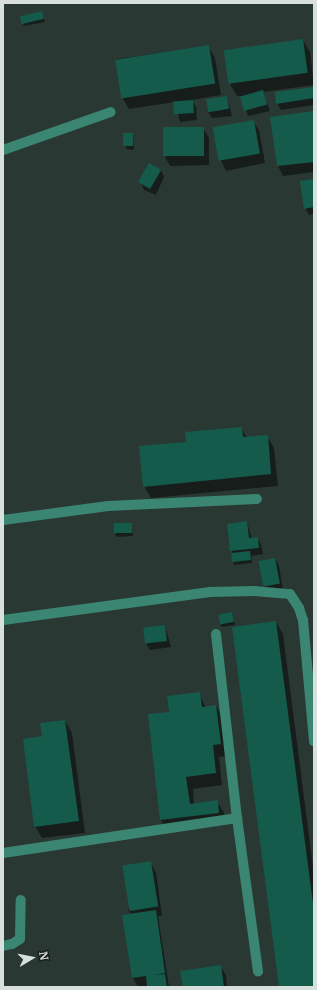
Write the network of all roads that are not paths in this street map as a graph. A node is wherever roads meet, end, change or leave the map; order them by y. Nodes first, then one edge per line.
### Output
1 (111, 112) dead end
2 (3, 150) edge
3 (257, 499) dead end
4 (3, 520) edge
5 (3, 620) edge
6 (216, 634) dead end
7 (314, 742) edge
8 (237, 818) junction
9 (3, 853) edge
10 (21, 900) dead end
11 (3, 946) edge
12 (258, 972) dead end

1 - 2 street
3 - 4 street
5 - 7 street
6 - 8 street
8 - 9 street
8 - 12 street
10 - 11 street

